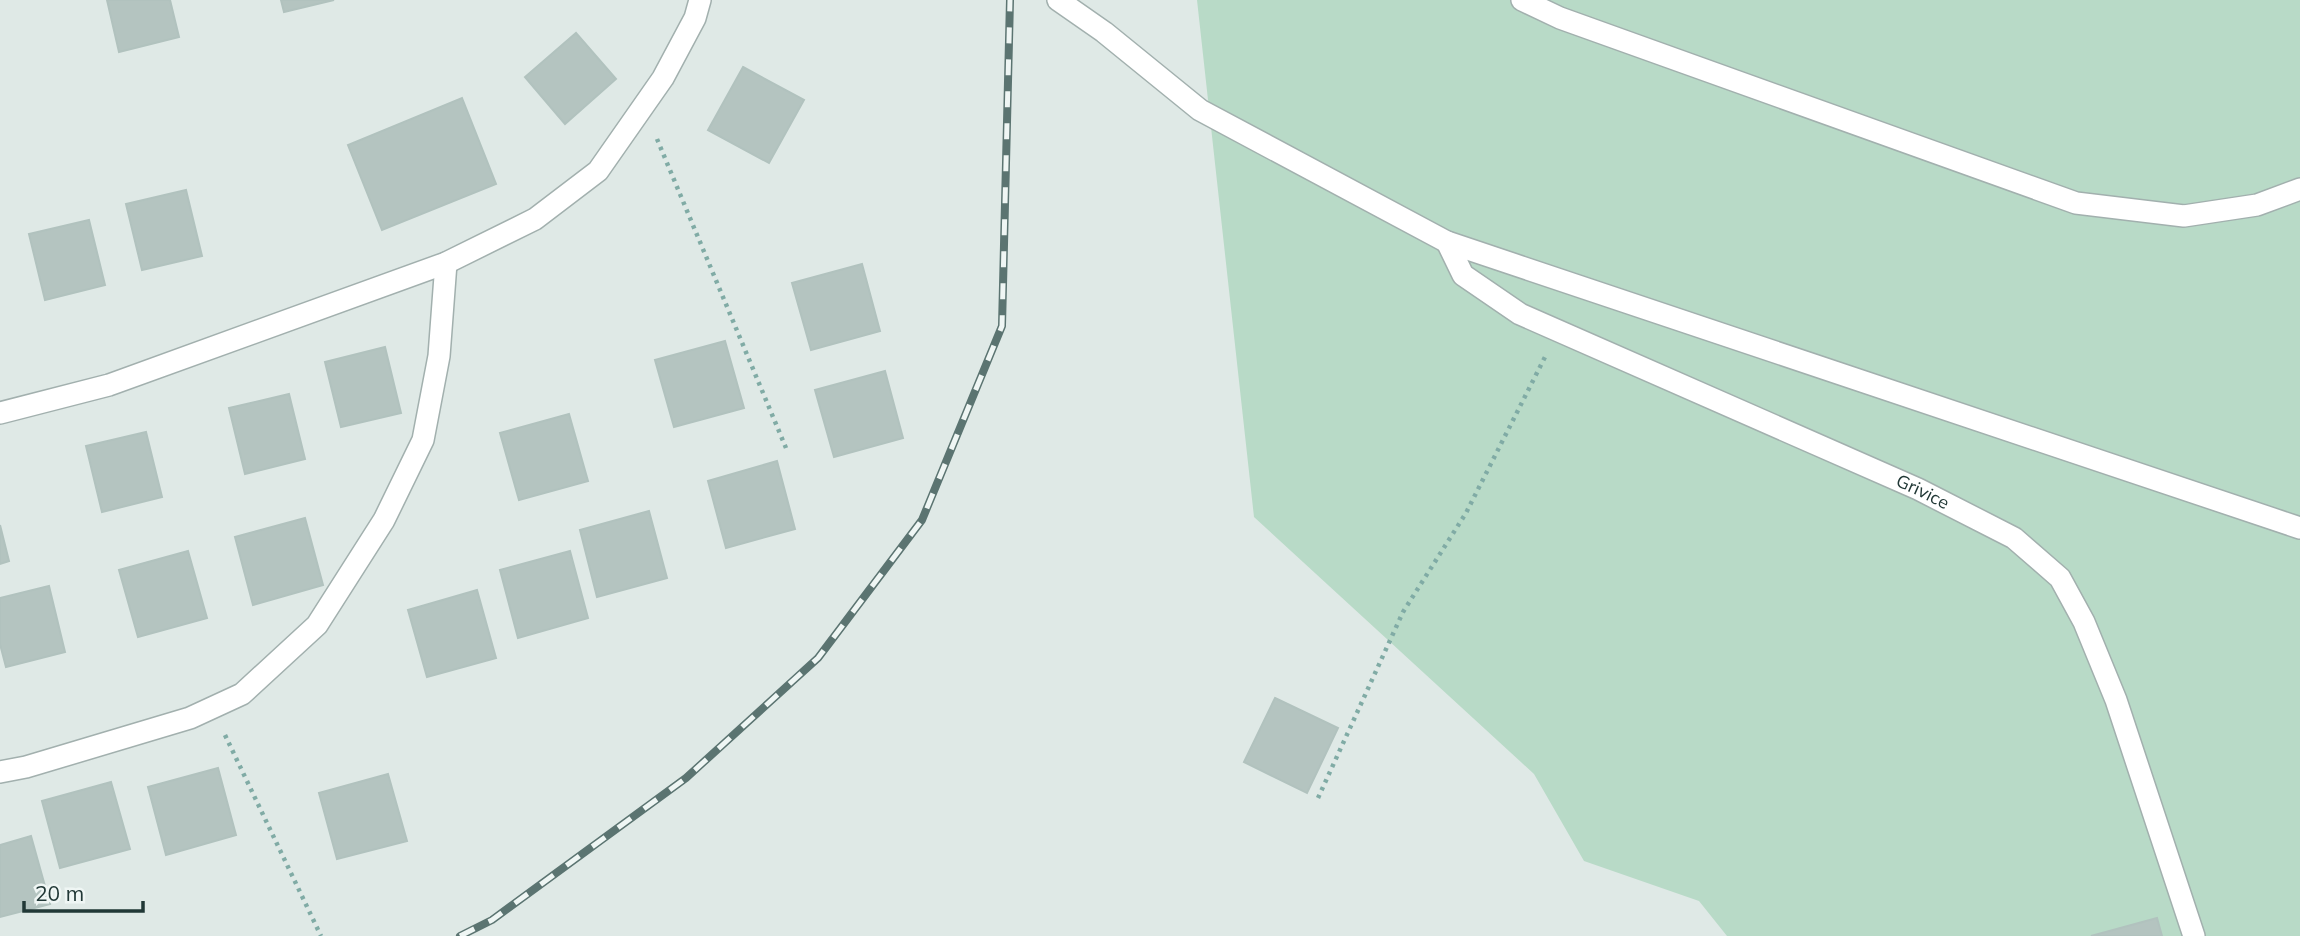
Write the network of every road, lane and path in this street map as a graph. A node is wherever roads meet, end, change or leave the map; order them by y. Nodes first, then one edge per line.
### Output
1 (700, 0) edge
2 (1058, 0) edge
3 (1522, 0) edge
4 (643, 106) junction
5 (2300, 189) edge
6 (1447, 242) junction
7 (446, 263) junction
8 (1559, 331) junction
9 (0, 413) edge
10 (786, 448) dead end
11 (2300, 528) edge
12 (212, 708) junction
13 (0, 772) edge
14 (1318, 798) dead end
15 (321, 936) edge
16 (2194, 936) edge

1 - 4 street
2 - 6 street
3 - 5 street
4 - 7 street
4 - 10 path
6 - 8 street, Grivice
6 - 11 street
7 - 9 street
7 - 12 street
8 - 14 path
8 - 16 street, Grivice
12 - 13 street
12 - 15 path

